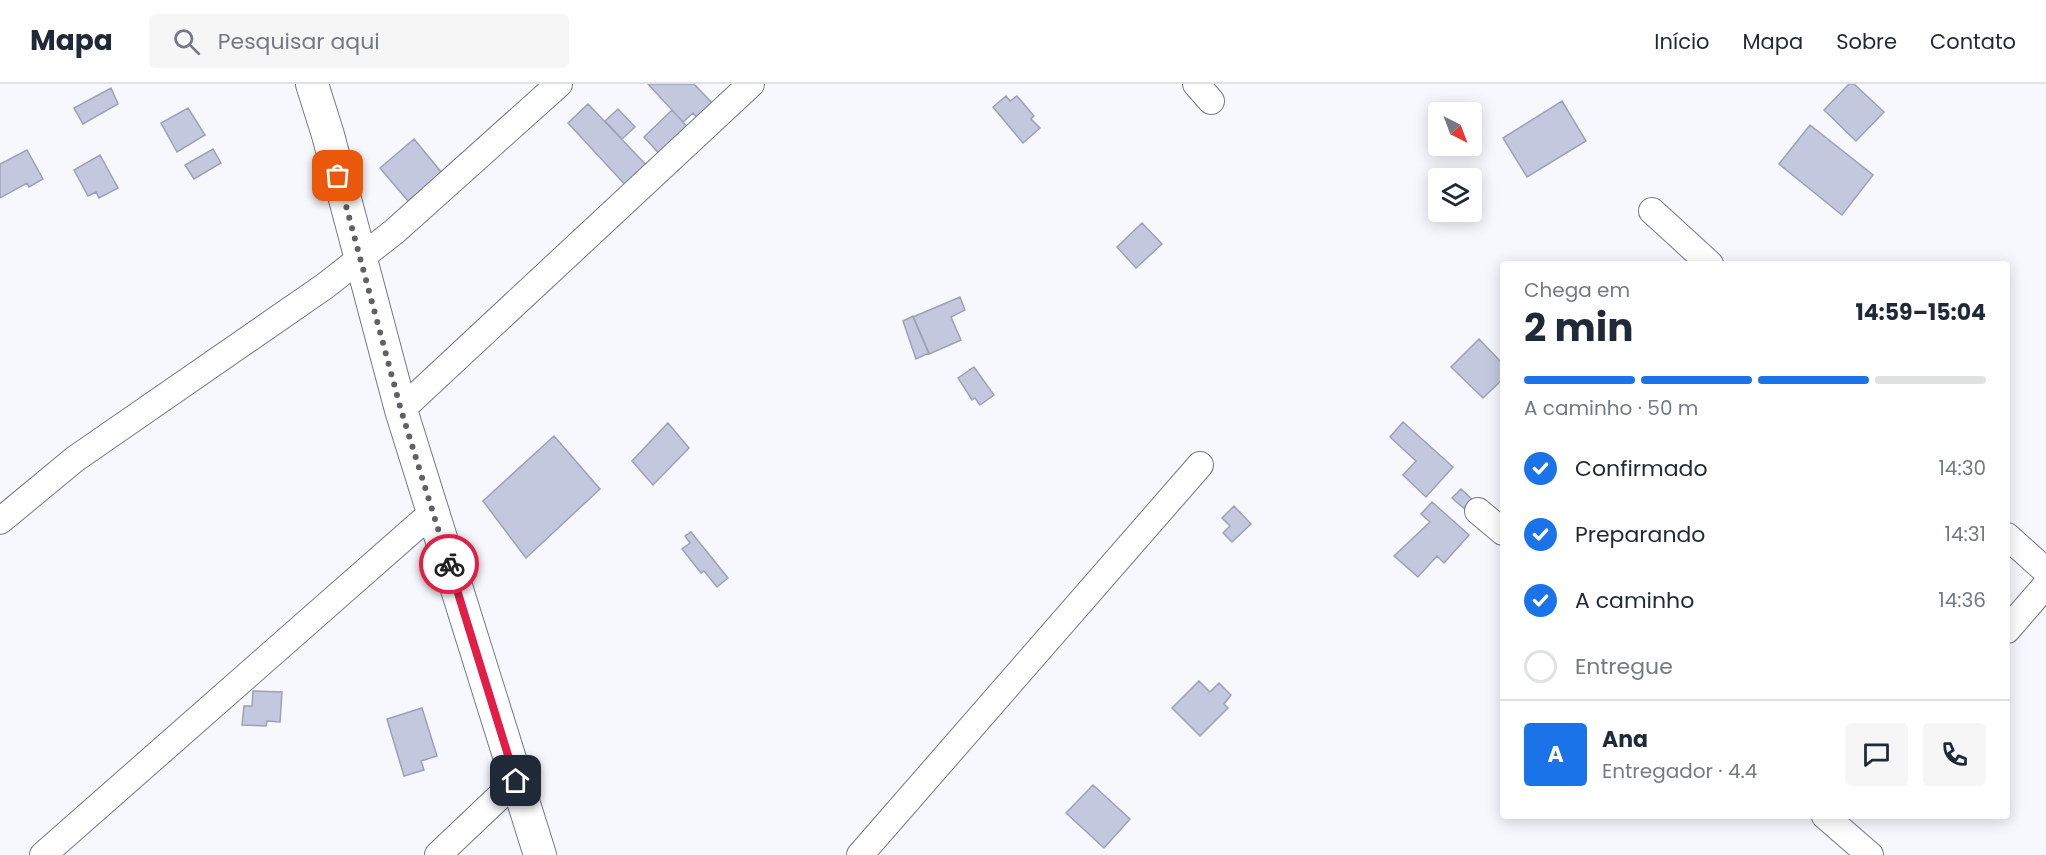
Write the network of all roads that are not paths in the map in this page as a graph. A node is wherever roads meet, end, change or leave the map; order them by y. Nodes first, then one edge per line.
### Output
1 (312, 84) edge
2 (559, 84) edge
3 (751, 84) edge
4 (1652, 211) dead end
5 (359, 259) junction
6 (1707, 261) edge
7 (401, 410) junction
8 (1200, 465) dead end
9 (1478, 511) dead end
10 (433, 512) junction
11 (0, 521) edge
12 (1500, 529) edge
13 (2010, 539) edge
14 (2046, 571) edge
15 (2046, 585) edge
16 (2010, 627) edge
17 (516, 781) junction
18 (1829, 819) edge
19 (43, 855) edge
20 (438, 855) edge
21 (540, 855) edge
22 (860, 855) edge
23 (1870, 855) edge

1 - 5 street
2 - 5 street
3 - 7 street
4 - 6 street
5 - 7 street
5 - 11 street
7 - 10 street
8 - 22 street
9 - 12 street
10 - 17 street
10 - 19 street
13 - 14 street
15 - 16 street
17 - 20 street
17 - 21 street
18 - 23 street

